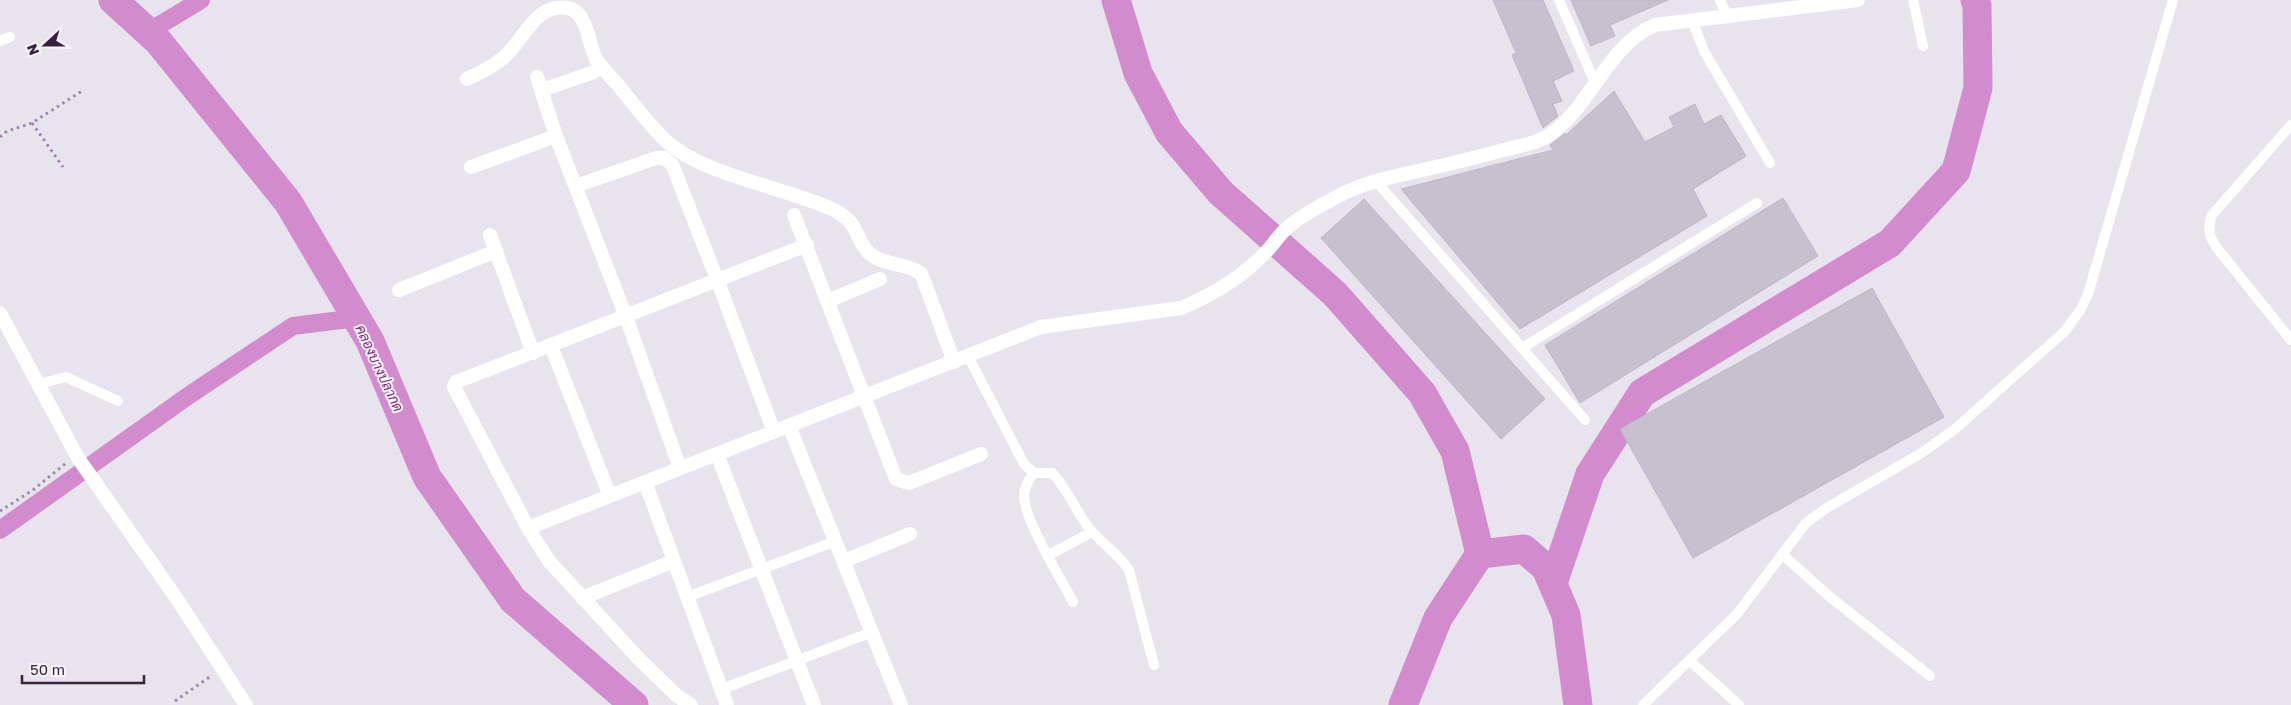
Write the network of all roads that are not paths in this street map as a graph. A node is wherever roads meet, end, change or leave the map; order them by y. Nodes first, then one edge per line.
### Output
1 (1559, 0) edge
2 (1720, 0) edge
3 (1858, 0) edge
4 (1913, 0) edge
5 (2173, 0) edge
6 (1727, 16) junction
7 (1692, 20) junction
8 (1923, 46) dead end
9 (594, 72) dead end
10 (537, 77) dead end
11 (468, 79) dead end
12 (1596, 85) junction
13 (542, 90) junction
14 (2291, 124) edge
15 (556, 136) junction
16 (1770, 163) dead end
17 (471, 168) dead end
18 (1375, 180) junction
19 (576, 186) junction
20 (1757, 203) dead end
21 (794, 215) dead end
22 (490, 235) dead end
23 (807, 246) junction
24 (496, 251) junction
25 (880, 279) dead end
26 (718, 282) junction
27 (399, 290) dead end
28 (828, 301) junction
29 (0, 313) edge
30 (626, 317) junction
31 (2290, 336) edge
32 (551, 346) junction
33 (1522, 348) junction
34 (533, 353) junction
35 (968, 356) junction
36 (954, 362) junction
37 (38, 384) junction
38 (865, 397) junction
39 (118, 401) dead end
40 (1585, 420) dead end
41 (789, 426) junction
42 (774, 432) junction
43 (717, 454) junction
44 (981, 454) dead end
45 (680, 468) junction
46 (1034, 473) junction
47 (645, 482) junction
48 (610, 496) junction
49 (528, 528) junction
50 (1092, 532) junction
51 (910, 534) dead end
52 (836, 541) junction
53 (1782, 554) junction
54 (1049, 555) junction
55 (674, 560) junction
56 (844, 561) junction
57 (761, 568) junction
58 (687, 597) junction
59 (582, 598) junction
60 (1073, 602) dead end
61 (872, 632) junction
62 (797, 659) junction
63 (1690, 661) junction
64 (1154, 665) dead end
65 (1930, 676) dead end
66 (722, 689) junction
67 (246, 705) edge
68 (690, 705) edge
69 (727, 705) edge
70 (814, 705) edge
71 (901, 705) edge
72 (1643, 705) edge
73 (1739, 705) edge

1 - 12 lane
2 - 6 lane
3 - 6 street
4 - 8 lane
5 - 53 lane
6 - 7 street
7 - 12 street
7 - 16 lane
9 - 13 street
10 - 13 street
11 - 36 street
12 - 18 street
13 - 15 street
14 - 31 lane
15 - 17 street
15 - 19 street
18 - 33 lane
18 - 35 street
19 - 26 street
19 - 30 street
20 - 33 lane
21 - 23 street
22 - 24 street
23 - 26 street
23 - 28 street
24 - 27 street
24 - 34 street
25 - 28 street
26 - 30 street
26 - 42 street
28 - 38 street
29 - 37 street
30 - 32 street
30 - 45 street
32 - 34 street
32 - 48 street
33 - 40 lane
34 - 49 street
35 - 36 street
35 - 46 lane
36 - 38 street
37 - 39 lane
37 - 67 street
38 - 41 street
38 - 44 street
41 - 42 street
41 - 52 street
42 - 43 street
43 - 45 street
43 - 57 street
45 - 47 street
46 - 50 lane
46 - 54 lane
47 - 48 street
47 - 55 street
48 - 49 street
49 - 59 street
50 - 54 lane
50 - 64 lane
51 - 56 street
52 - 56 street
52 - 57 lane
53 - 63 lane
53 - 65 lane
54 - 60 lane
55 - 58 street
55 - 59 street
56 - 61 street
57 - 58 lane
57 - 62 street
58 - 66 street
59 - 68 street
61 - 62 lane
61 - 71 street
62 - 66 lane
62 - 70 street
63 - 72 lane
63 - 73 lane
66 - 69 street

